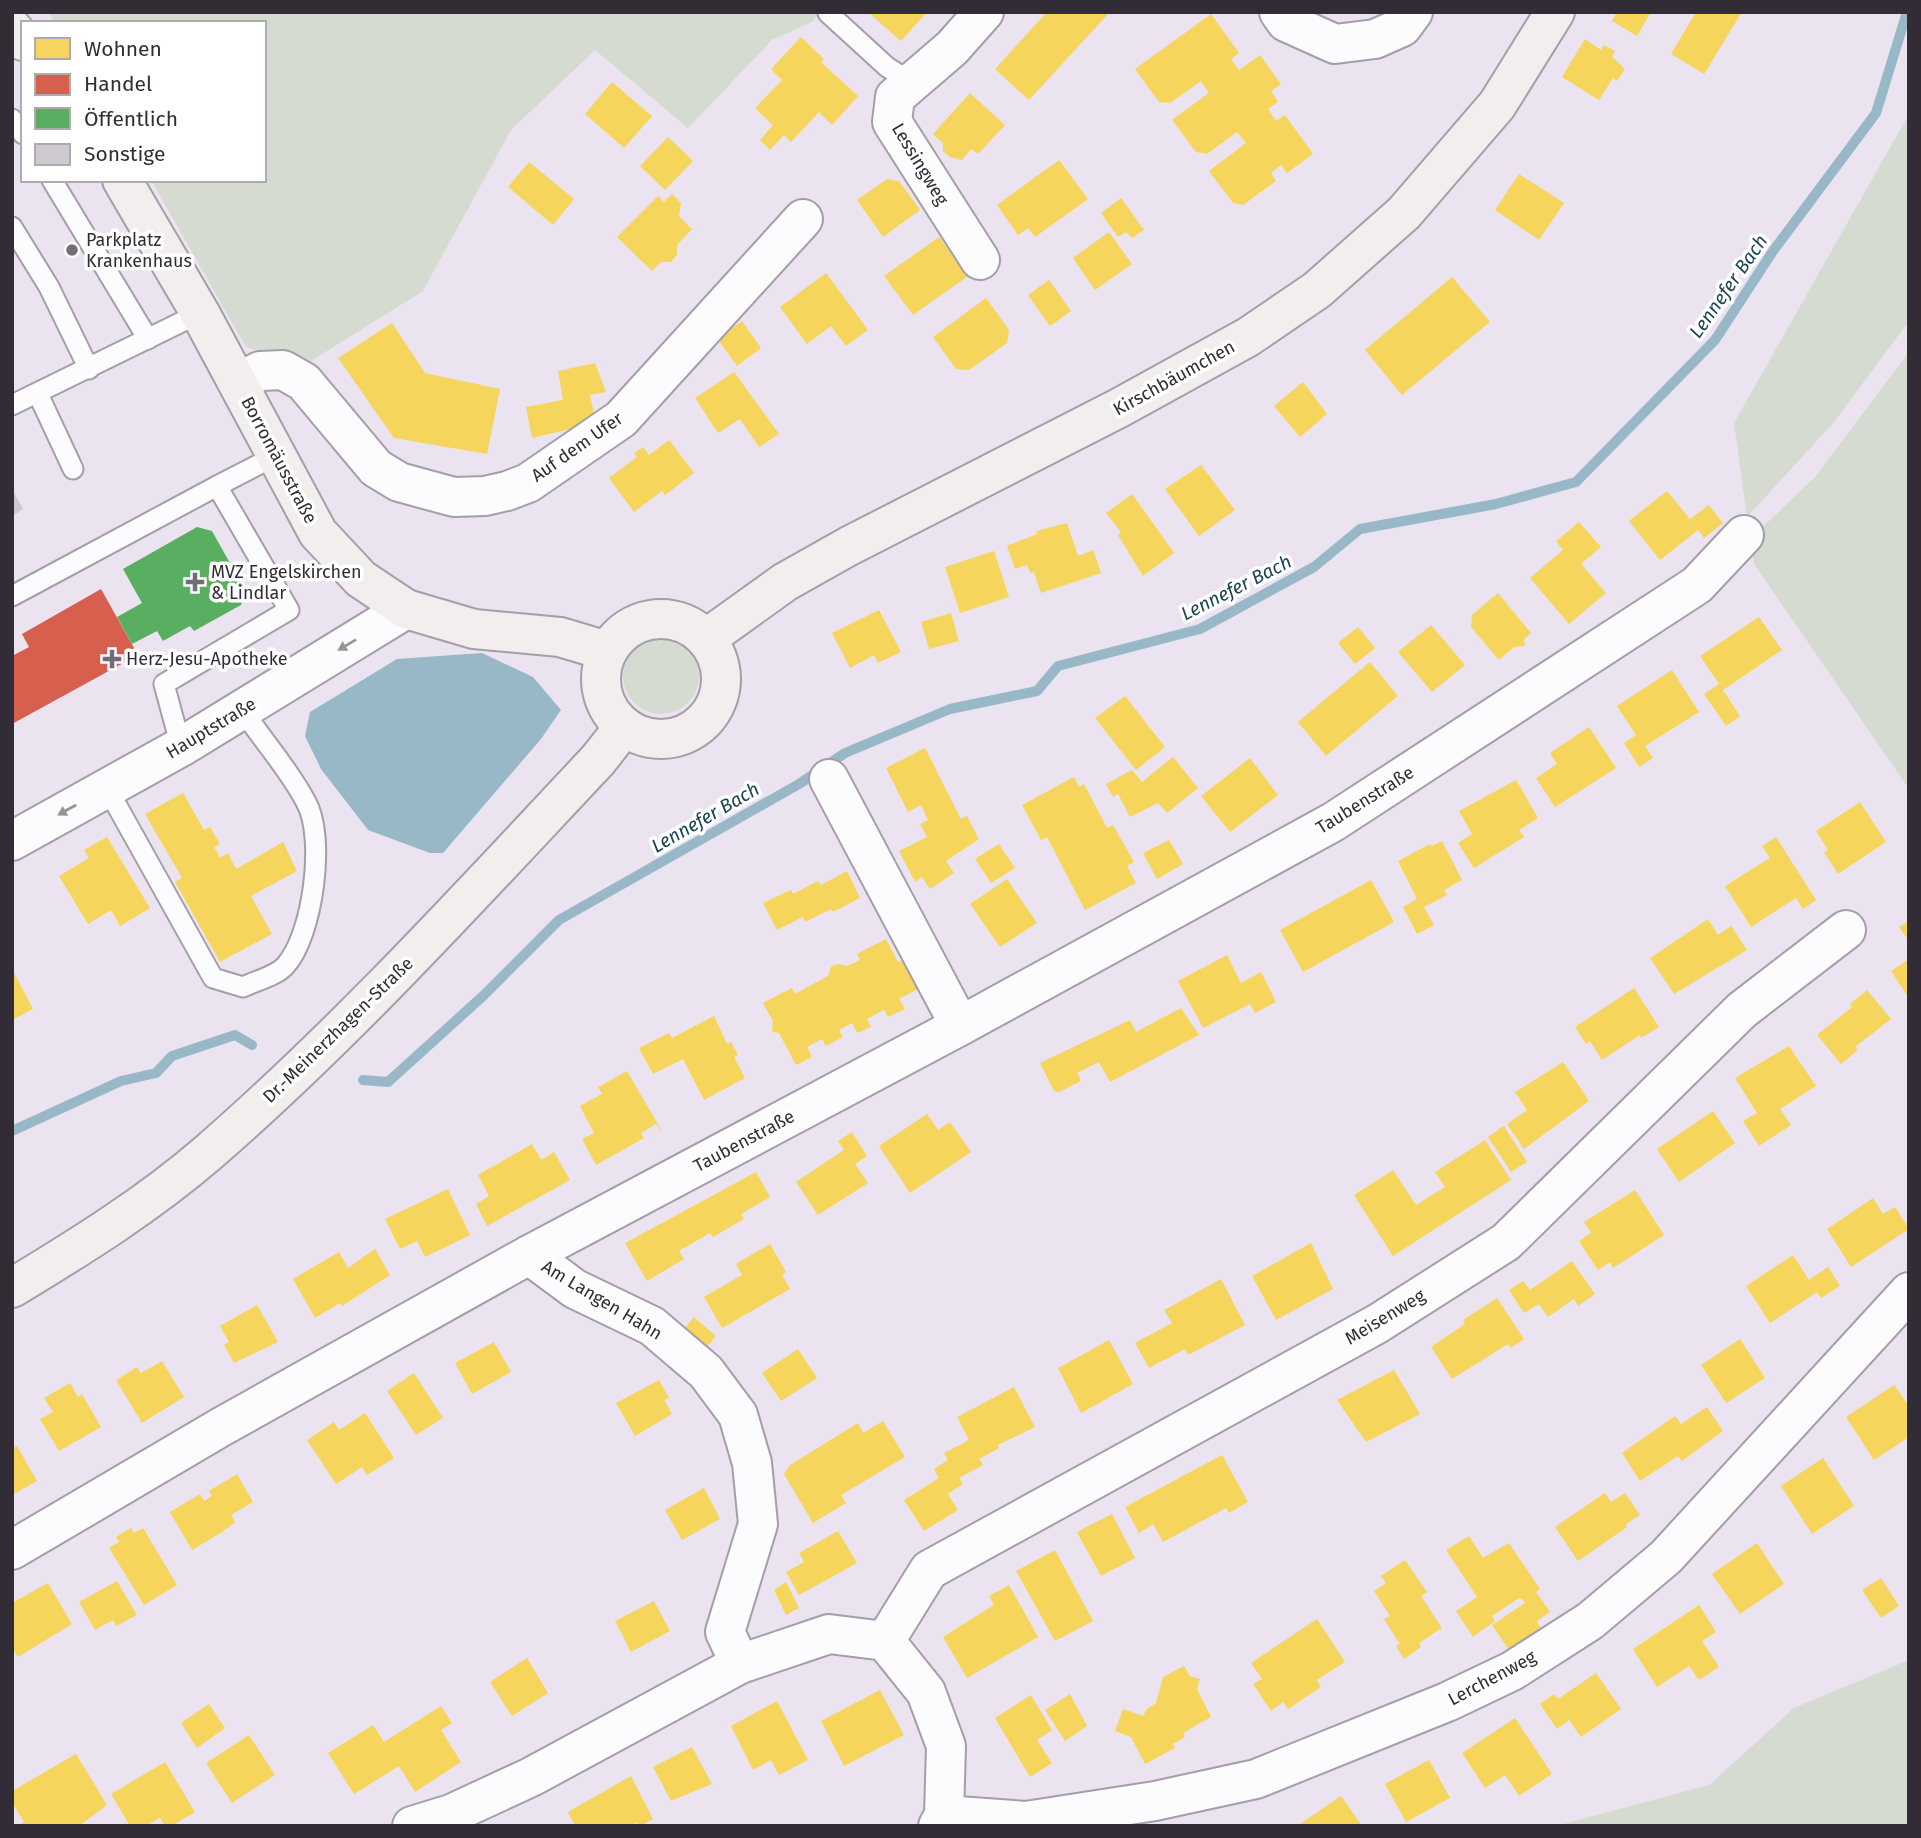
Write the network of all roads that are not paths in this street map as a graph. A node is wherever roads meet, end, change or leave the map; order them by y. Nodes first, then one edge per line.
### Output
1 (984, 12) edge
2 (1279, 12) edge
3 (1413, 12) edge
4 (1555, 12) edge
5 (828, 13) edge
6 (912, 83) junction
7 (53, 182) edge
8 (122, 182) edge
9 (803, 219) dead end
10 (12, 228) edge
11 (980, 260) dead end
12 (200, 313) junction
13 (148, 339) junction
14 (89, 369) junction
15 (238, 383) junction
16 (38, 394) junction
17 (12, 405) edge
18 (275, 456) junction
19 (73, 469) dead end
20 (218, 486) junction
21 (1744, 534) dead end
22 (12, 596) edge
23 (406, 610) junction
24 (707, 638) junction
25 (607, 652) junction
26 (242, 709) junction
27 (624, 727) junction
28 (181, 747) junction
29 (828, 779) dead end
30 (107, 788) junction
31 (12, 841) edge
32 (1846, 930) dead end
33 (960, 1026) junction
34 (529, 1255) junction
35 (12, 1288) edge
36 (1909, 1292) edge
37 (12, 1550) edge
38 (885, 1641) junction
39 (740, 1664) junction
40 (941, 1820) edge
41 (412, 1826) edge

1 - 6 street, Lessingweg
2 - 3 street
4 - 24 main road, Kirschbäumchen
5 - 6 lane
6 - 11 street, Lessingweg
7 - 13 lane
8 - 12 main road, Borromäusstraße
9 - 15 street, Auf dem Ufer
10 - 14 lane
12 - 13 lane
12 - 15 main road, Borromäusstraße
13 - 14 lane
14 - 16 lane
15 - 18 main road, Borromäusstraße
16 - 17 lane
16 - 19 lane
18 - 20 lane
18 - 23 main road, Borromäusstraße
20 - 22 lane
20 - 28 lane
21 - 33 street, Taubenstraße
23 - 25 main road, Borromäusstraße
23 -> 26 street, Hauptstraße
24 - 25 main road
24 - 27 main road
25 - 27 main road
26 - 28 street, Hauptstraße
26 - 30 lane
27 - 35 main road, Dr.-Meinerzhagen-Straße
28 - 30 street, Hauptstraße
29 - 33 street
30 -> 31 street, Hauptstraße
32 - 38 street, Meisenweg
33 - 34 street, Taubenstraße
34 - 37 street, Am Langen Hahn
34 - 39 street, Am Langen Hahn
36 - 40 street, Lerchenweg
38 - 39 street
38 - 40 street
39 - 41 street

